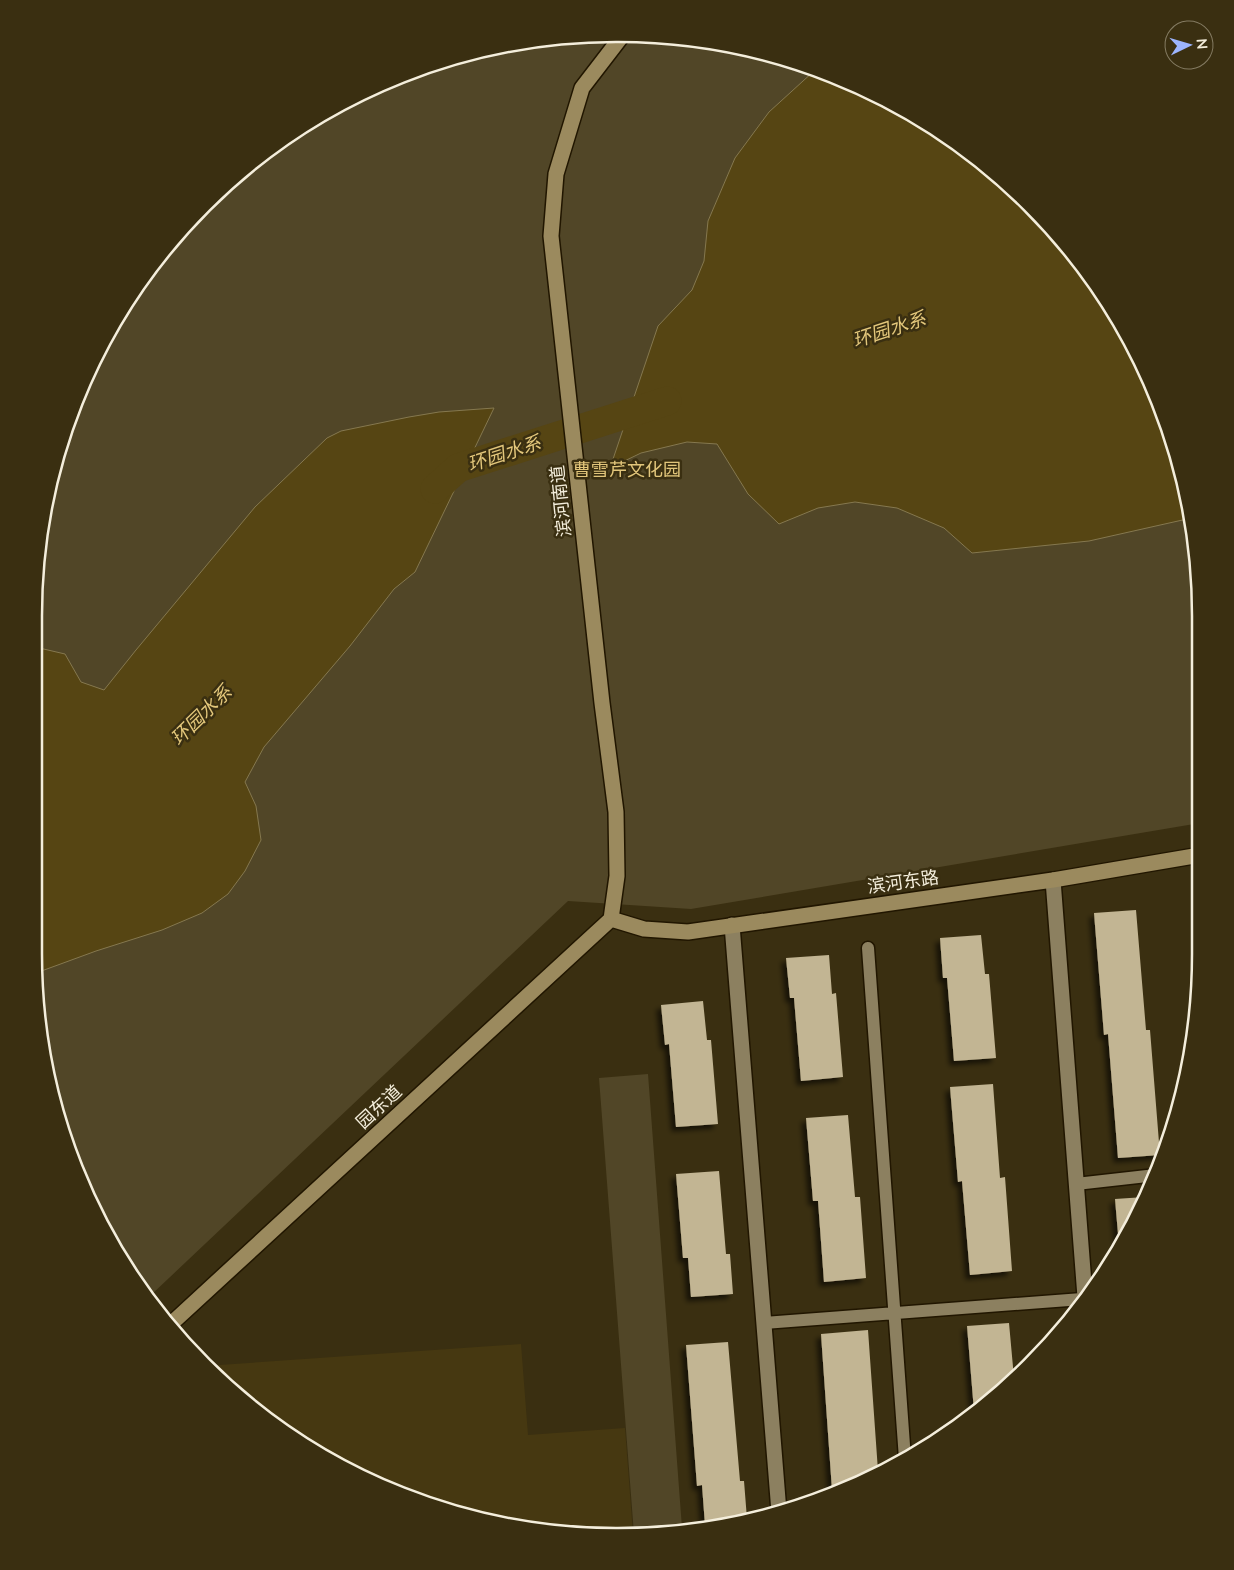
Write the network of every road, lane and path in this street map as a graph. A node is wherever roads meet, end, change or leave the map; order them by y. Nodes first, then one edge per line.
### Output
1 (617, 42) edge
2 (1192, 857) edge
3 (1053, 880) junction
4 (611, 919) junction
5 (732, 925) junction
6 (868, 948) dead end
7 (1147, 1176) edge
8 (1076, 1184) junction
9 (1082, 1290) edge
10 (1076, 1299) edge
11 (895, 1313) junction
12 (175, 1320) edge
13 (764, 1323) junction
14 (904, 1451) edge
15 (778, 1504) edge

1 - 4 street, 滨河南道
2 - 3 street, 滨河东路
3 - 5 street, 滨河东路
3 - 8 street
4 - 5 street, 滨河东路
4 - 12 street, 园东道
5 - 13 street
6 - 11 lane
7 - 8 lane
8 - 9 street
10 - 11 lane
11 - 13 lane
11 - 14 lane
13 - 15 street

